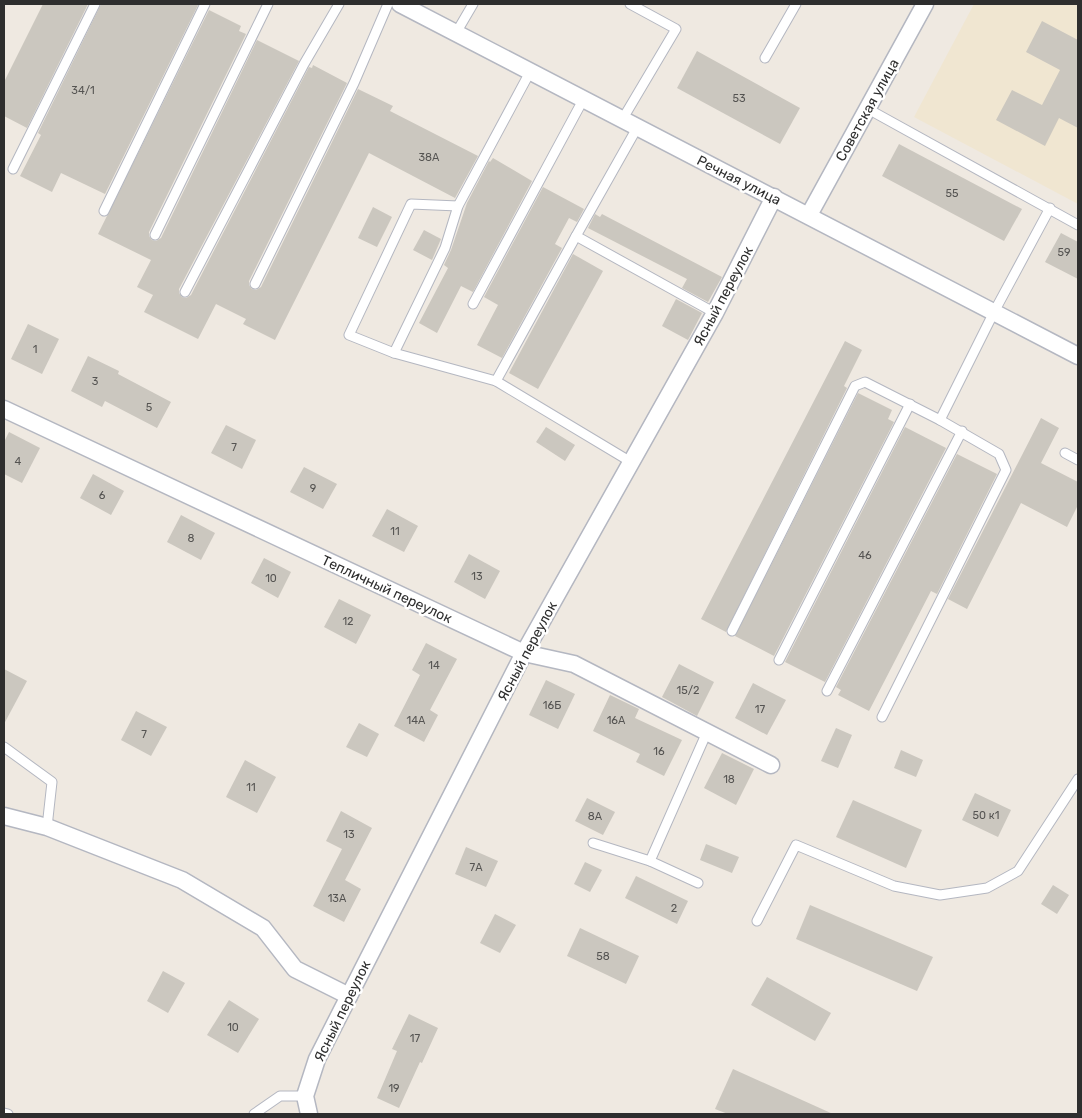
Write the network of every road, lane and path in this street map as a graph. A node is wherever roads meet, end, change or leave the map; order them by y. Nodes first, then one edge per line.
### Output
1 (95, 4) edge
2 (204, 4) edge
3 (268, 4) edge
4 (339, 4) edge
5 (388, 4) edge
6 (400, 4) edge
7 (473, 4) edge
8 (630, 4) edge
9 (796, 4) edge
10 (925, 4) edge
11 (456, 33) junction
12 (765, 58) dead end
13 (530, 72) junction
14 (583, 100) junction
15 (868, 109) junction
16 (622, 120) junction
17 (637, 128) junction
18 (13, 168) dead end
19 (774, 197) junction
20 (458, 206) junction
21 (1050, 208) junction
22 (104, 211) dead end
23 (809, 215) junction
24 (1078, 225) edge
25 (155, 235) dead end
26 (576, 236) junction
27 (255, 284) dead end
28 (185, 292) dead end
29 (473, 304) dead end
30 (994, 312) junction
31 (715, 313) junction
32 (394, 353) junction
33 (1078, 356) edge
34 (496, 381) junction
35 (910, 404) junction
36 (4, 409) edge
37 (940, 420) junction
38 (962, 431) junction
39 (1065, 453) dead end
40 (1078, 460) edge
41 (631, 462) junction
42 (732, 631) dead end
43 (524, 653) junction
44 (779, 660) dead end
45 (827, 691) dead end
46 (882, 717) dead end
47 (707, 732) junction
48 (4, 747) edge
49 (771, 765) dead end
50 (1078, 779) edge
51 (4, 816) edge
52 (47, 827) junction
53 (593, 842) dead end
54 (650, 860) junction
55 (698, 883) dead end
56 (757, 922) dead end
57 (349, 996) junction
58 (306, 1096) junction
59 (4, 1113) edge
60 (8, 1114) edge
61 (252, 1114) edge
62 (310, 1114) edge

1 - 18 lane
2 - 22 lane
3 - 25 lane
4 - 28 lane
5 - 27 lane
6 - 11 street, Речная улица
7 - 11 lane
8 - 16 lane
9 - 12 lane
10 - 15 street, Советская улица
11 - 13 street, Речная улица
13 - 14 street, Речная улица
13 - 20 lane
14 - 16 street, Речная улица
14 - 29 lane
15 - 21 lane
15 - 23 street, Советская улица
16 - 17 street, Речная улица
17 - 19 street, Речная улица
17 - 26 lane
19 - 23 street, Речная улица
19 - 31 street, Ясный переулок
20 - 32 lane
20 - 32 lane
21 - 24 lane
21 - 30 lane
23 - 30 street, Речная улица
26 - 31 lane
26 - 34 lane
30 - 33 street, Речная улица
30 - 37 lane
31 - 41 street, Ясный переулок
32 - 34 lane
34 - 41 lane
35 - 37 lane
35 - 42 lane
35 - 44 lane
36 - 43 street, Тепличный переулок
37 - 38 lane
38 - 45 lane
38 - 46 lane
39 - 40 lane
41 - 43 street, Ясный переулок
43 - 47 street, Тепличный переулок
43 - 57 street, Ясный переулок
47 - 49 street, Тепличный переулок
47 - 54 lane
48 - 52 lane
50 - 56 lane
51 - 52 street
52 - 57 street
53 - 54 lane
54 - 55 lane
57 - 58 street, Ясный переулок
58 - 61 lane
58 - 62 street, Ясный переулок
59 - 60 lane

